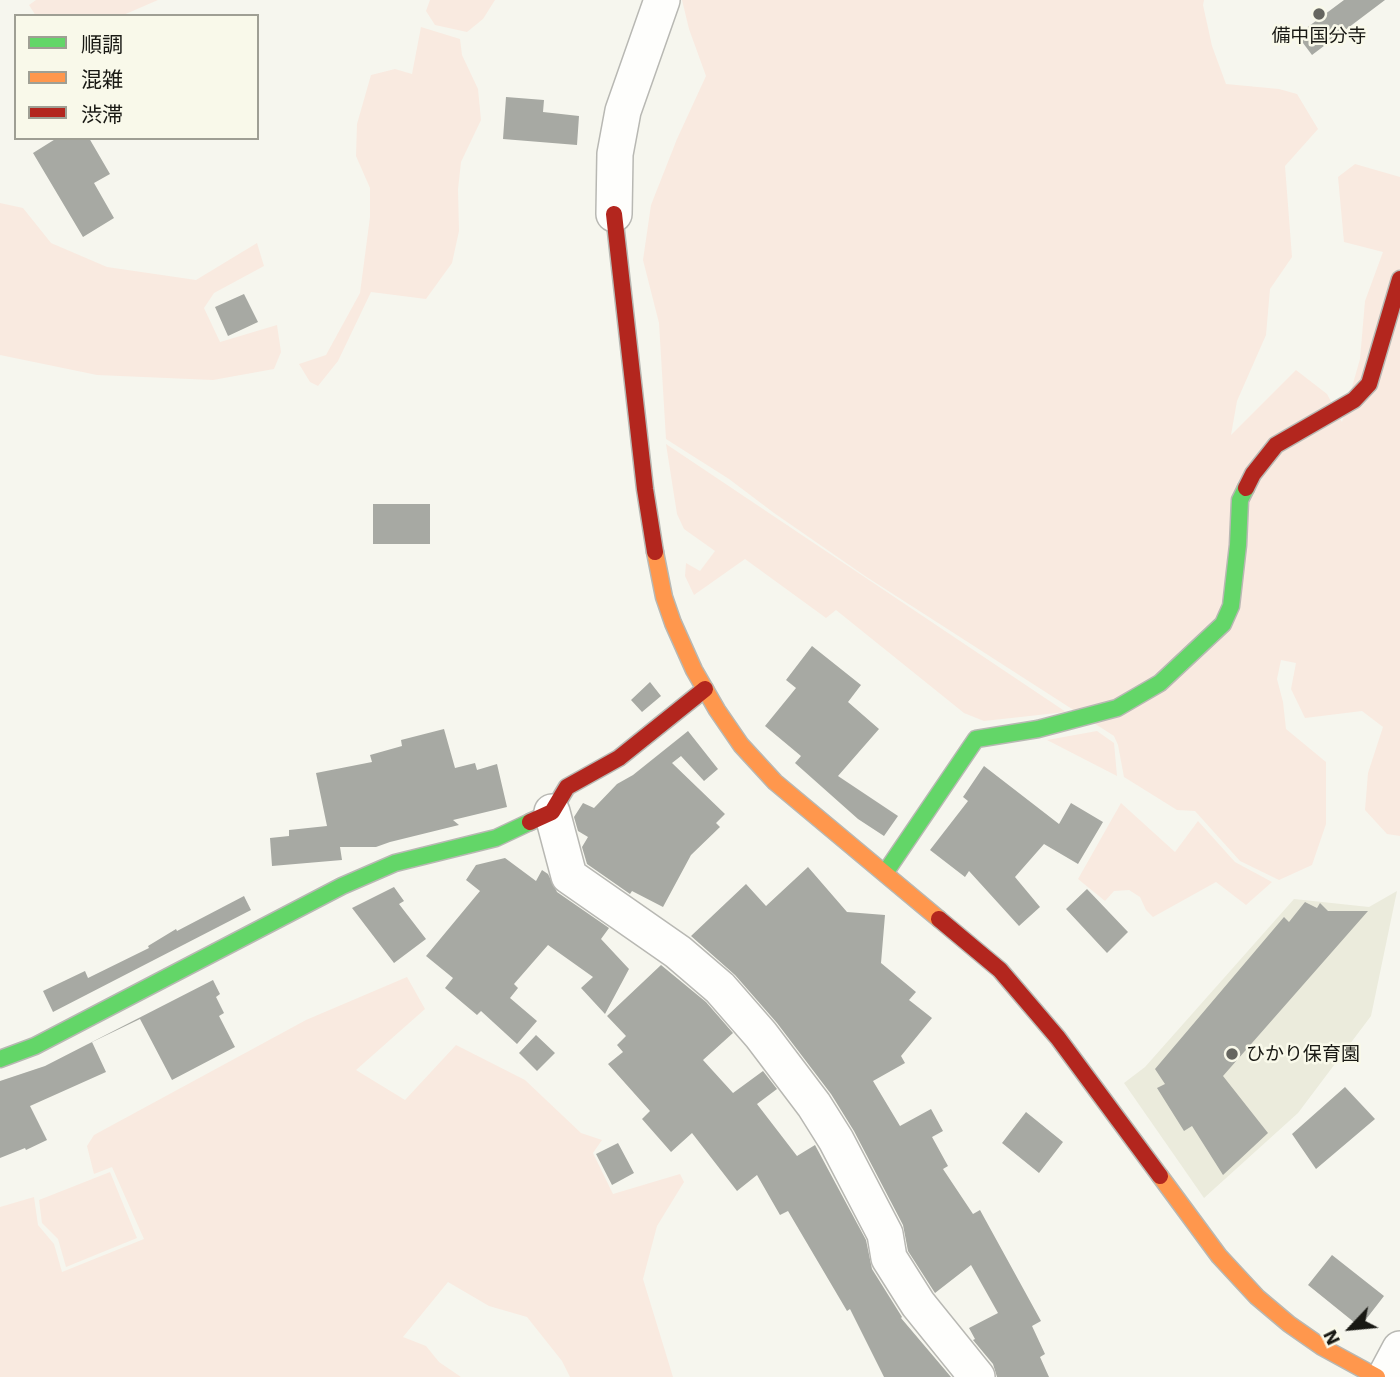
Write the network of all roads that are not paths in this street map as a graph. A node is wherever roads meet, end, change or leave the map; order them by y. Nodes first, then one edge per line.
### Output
1 (663, 0) edge
2 (614, 214) joint
3 (1400, 279) edge
4 (705, 689) junction
5 (552, 812) junction
6 (885, 873) junction
7 (0, 1059) edge
8 (1400, 1349) edge
9 (977, 1377) edge
10 (1377, 1377) edge
11 (1385, 1377) edge

1 - 2 street
2 - 4 street
3 - 6 street
4 - 5 street
4 - 6 street
5 - 7 street
5 - 9 street
6 - 10 street
8 - 11 street

